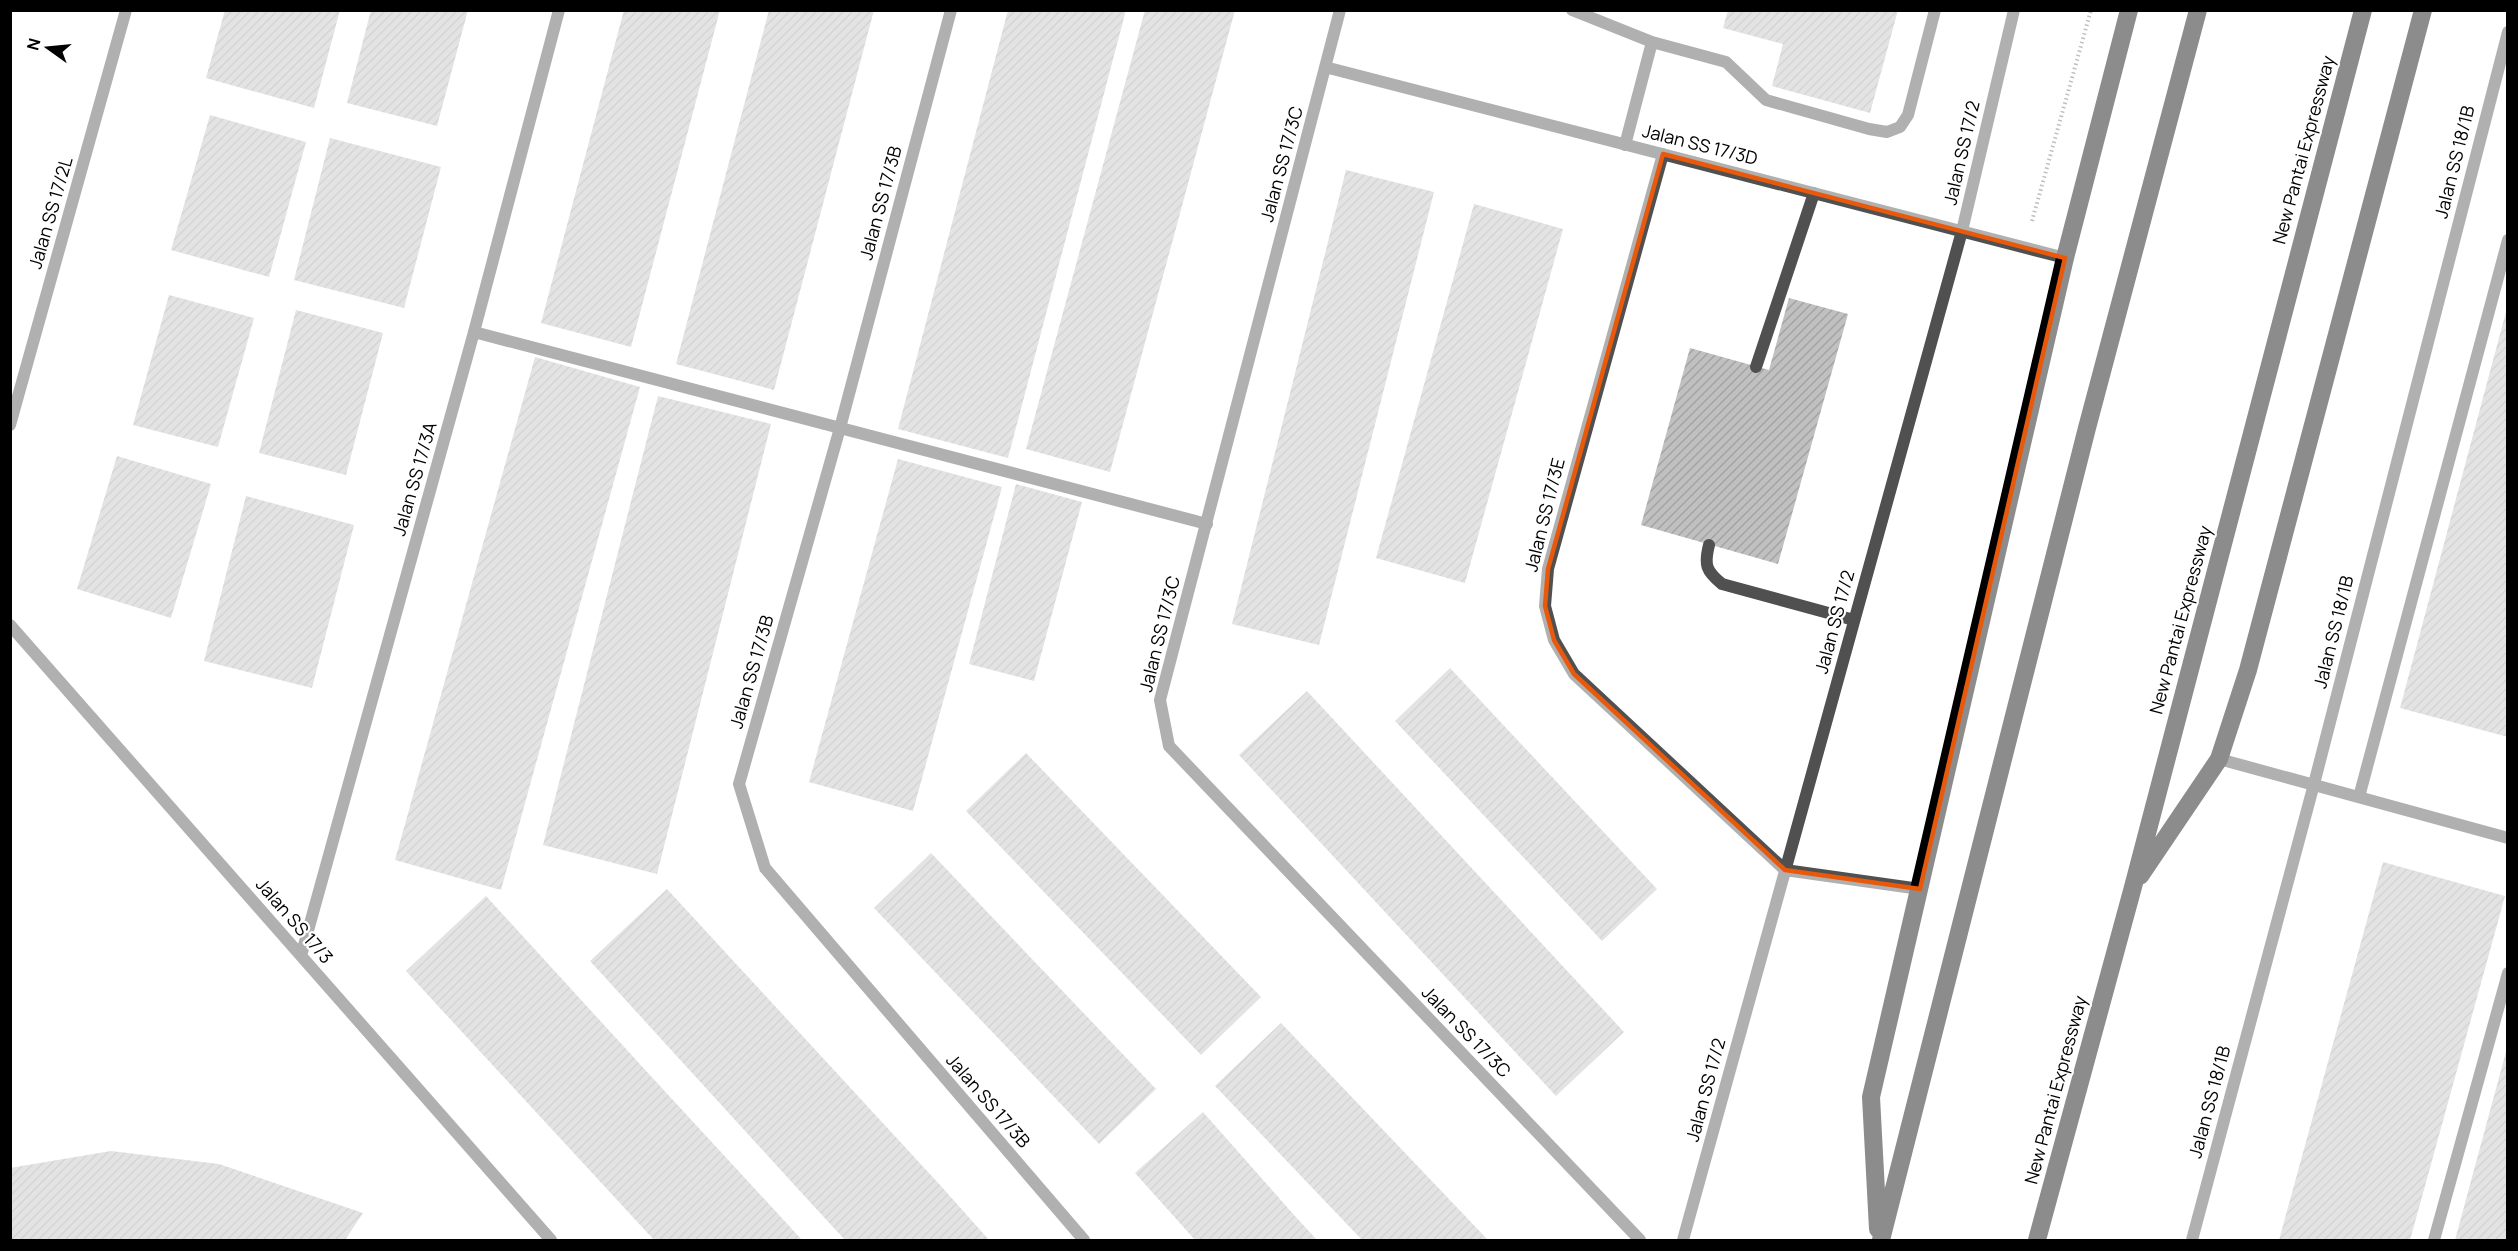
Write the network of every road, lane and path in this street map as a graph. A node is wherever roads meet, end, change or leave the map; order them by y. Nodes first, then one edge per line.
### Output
1 (126, 10) edge
2 (559, 10) edge
3 (951, 10) edge
4 (1340, 10) edge
5 (1572, 10) edge
6 (1935, 10) edge
7 (2014, 10) edge
8 (2091, 10) edge
9 (2129, 10) edge
10 (2198, 10) edge
11 (2363, 10) edge
12 (2423, 10) edge
13 (2508, 32) edge
14 (1652, 42) junction
15 (1325, 68) junction
16 (1625, 145) junction
17 (1663, 154) junction
18 (1814, 193) junction
19 (1962, 231) junction
20 (2508, 240) edge
21 (2025, 248) junction
22 (2065, 258) junction
23 (474, 332) junction
24 (1756, 367) dead end
25 (10, 425) edge
26 (840, 428) junction
27 (1207, 524) junction
28 (1709, 545) dead end
29 (1854, 620) junction
30 (10, 625) edge
31 (2219, 759) junction
32 (2314, 784) junction
33 (2359, 797) junction
34 (2508, 838) edge
35 (1785, 870) junction
36 (2133, 887) junction
37 (1920, 889) junction
38 (301, 956) junction
39 (2508, 973) edge
40 (551, 1240) edge
41 (1084, 1240) edge
42 (1640, 1240) edge
43 (1683, 1240) edge
44 (1880, 1240) edge
45 (2037, 1240) edge
46 (2192, 1240) edge
47 (2434, 1240) edge

1 - 25 street, Jalan SS 17/2L
2 - 23 street, Jalan SS 17/3A
3 - 26 street, Jalan SS 17/3B
4 - 15 street, Jalan SS 17/3C
5 - 14 street
6 - 14 street
7 - 19 street, Jalan SS 17/2
8 - 21 path
9 - 22 highway
10 - 44 highway
11 - 36 highway, New Pantai Expressway
12 - 31 highway
13 - 32 street, Jalan SS 18/1B
14 - 16 street
15 - 16 street, Jalan SS 17/3D
15 - 27 street, Jalan SS 17/3C
16 - 17 street, Jalan SS 17/3D
17 - 18 street, Jalan SS 17/3D
17 - 35 street, Jalan SS 17/3E
18 - 19 street, Jalan SS 17/3D
18 - 24 street
19 - 21 street, Jalan SS 17/3D
19 - 29 street, Jalan SS 17/2
20 - 33 street
21 - 22 street, Jalan SS 17/3D
22 - 37 highway
23 - 26 street
23 - 38 street, Jalan SS 17/3A
26 - 27 street
26 - 41 street, Jalan SS 17/3B
27 - 42 street, Jalan SS 17/3C
28 - 29 street
29 - 35 street, Jalan SS 17/2
30 - 38 street, Jalan SS 17/3
31 - 32 street
31 - 36 highway
32 - 33 street
32 - 46 street, Jalan SS 18/1B
33 - 34 street
35 - 37 street
35 - 43 street, Jalan SS 17/2
36 - 45 highway, New Pantai Expressway
37 - 44 highway
38 - 40 street, Jalan SS 17/3
39 - 47 street

